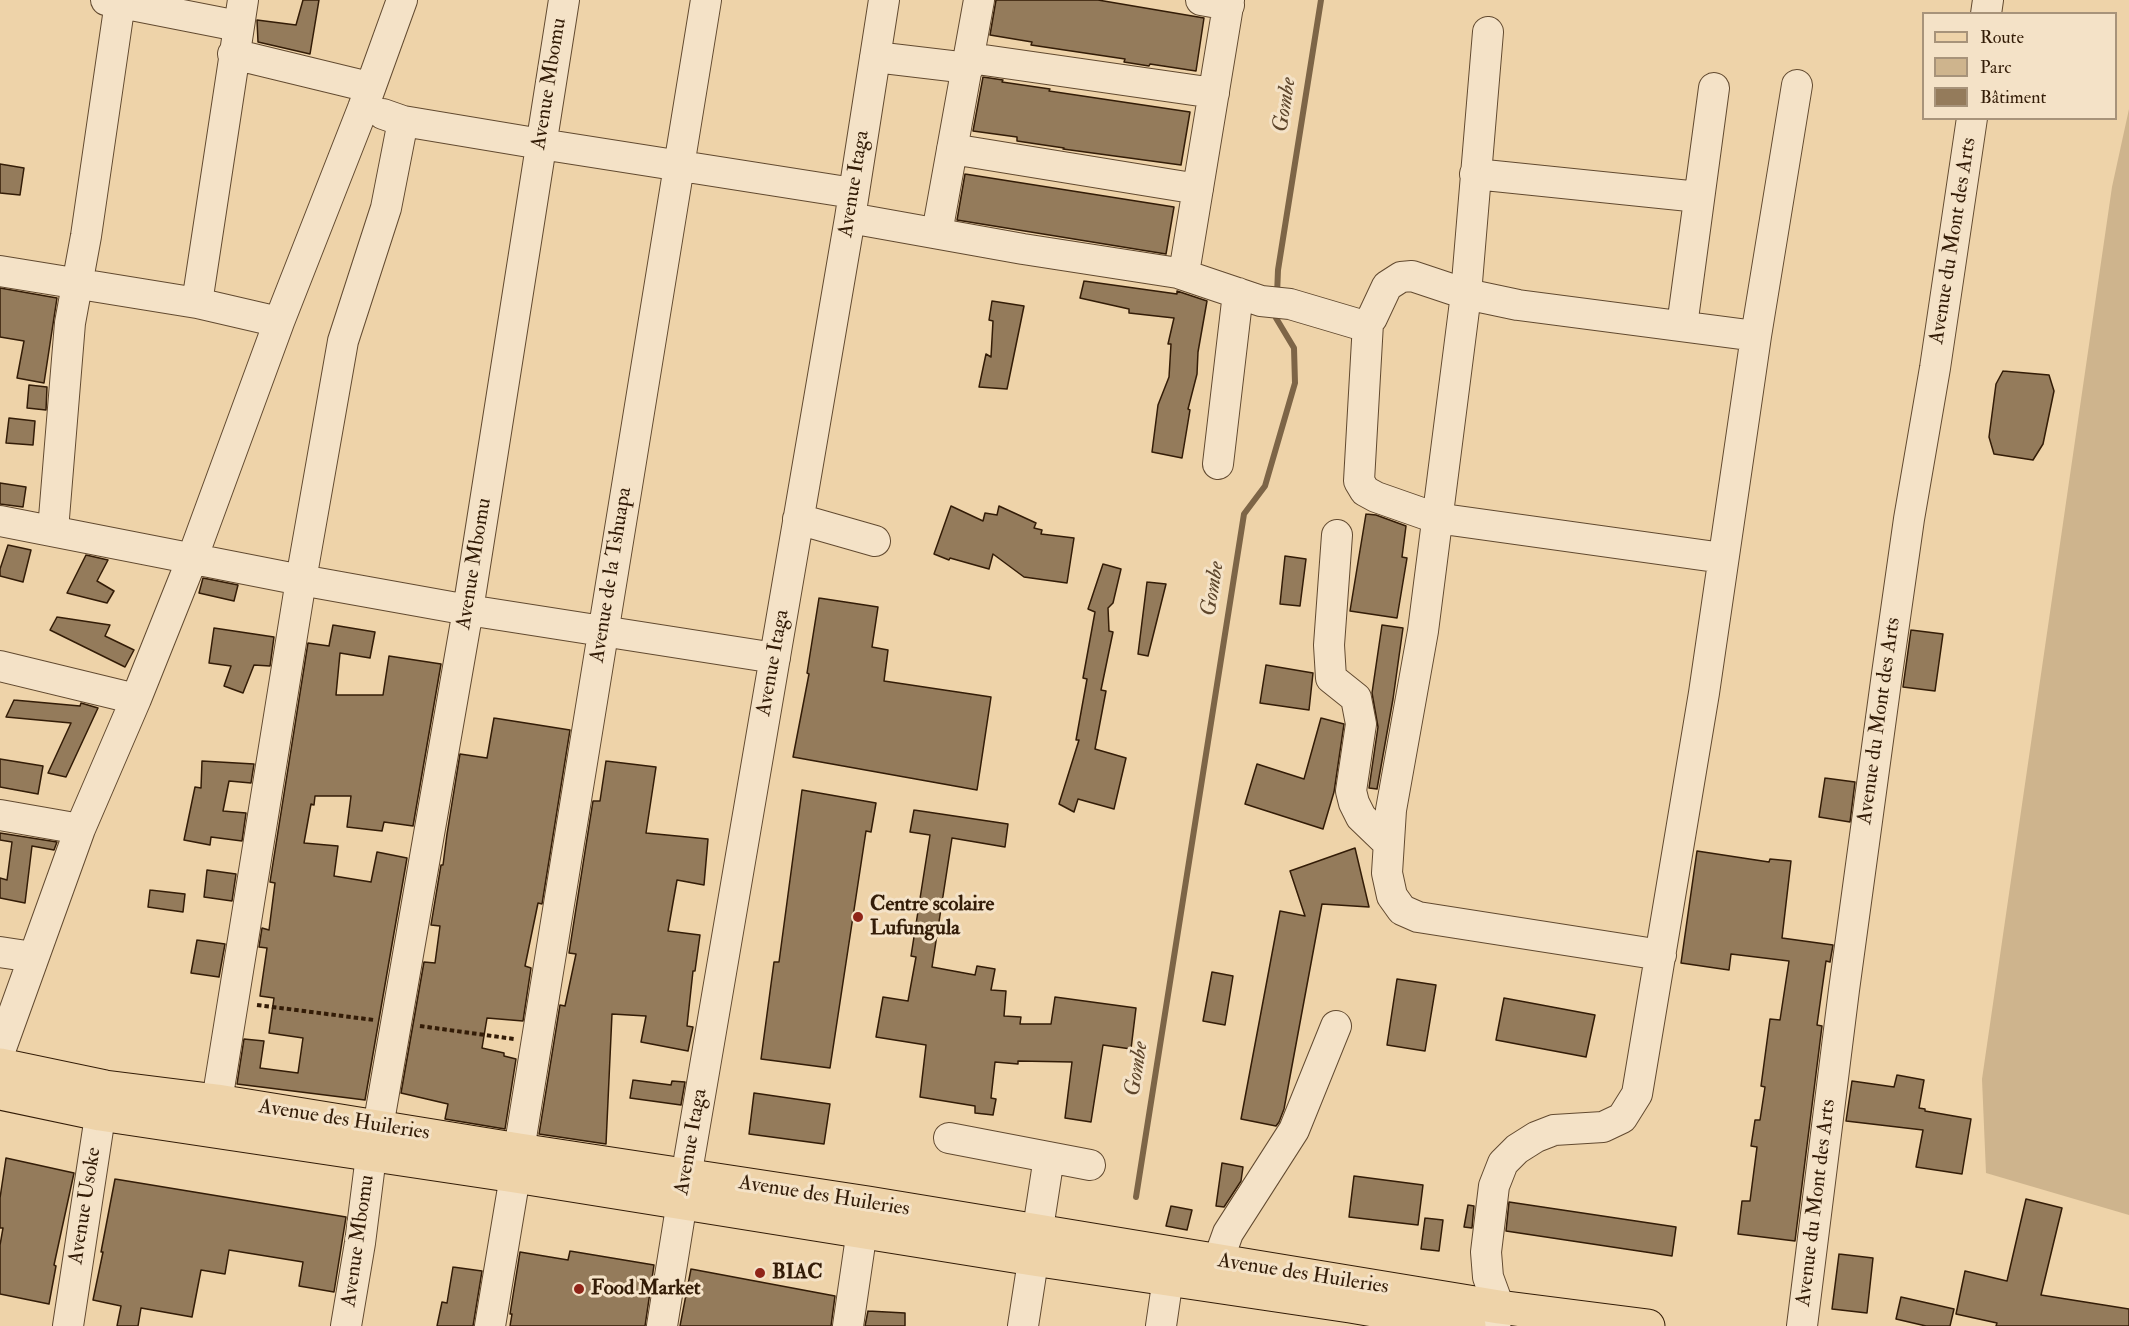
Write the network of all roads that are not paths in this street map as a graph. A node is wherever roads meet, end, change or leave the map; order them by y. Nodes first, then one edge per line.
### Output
1 (402, 0) edge
2 (564, 0) edge
3 (706, 0) edge
4 (884, 0) edge
5 (979, 0) edge
6 (113, 1) edge
7 (1220, 2) edge
8 (238, 27) edge
9 (1488, 32) dead end
10 (875, 57) junction
11 (969, 63) junction
12 (1797, 85) dead end
13 (1714, 88) dead end
14 (1214, 93) junction
15 (366, 98) junction
16 (1972, 120) edge
17 (403, 121) junction
18 (541, 144) junction
19 (952, 149) junction
20 (679, 166) junction
21 (1475, 174) junction
22 (1198, 189) junction
23 (1699, 197) junction
24 (852, 206) junction
25 (937, 232) junction
26 (0, 271) edge
27 (1178, 273) junction
28 (78, 283) junction
29 (1466, 294) junction
30 (1250, 297) junction
31 (197, 303) junction
32 (279, 322) junction
33 (1368, 324) junction
34 (1682, 326) junction
35 (1756, 336) junction
36 (1218, 464) dead end
37 (1436, 518) junction
38 (798, 519) junction
39 (0, 521) edge
40 (53, 530) junction
41 (1337, 536) dead end
42 (875, 541) dead end
43 (1722, 558) junction
44 (192, 559) junction
45 (301, 580) junction
46 (468, 610) junction
47 (603, 630) junction
48 (775, 657) junction
49 (0, 666) edge
50 (136, 699) junction
51 (0, 815) edge
52 (80, 829) junction
53 (1388, 843) junction
54 (0, 952) edge
55 (1661, 955) junction
56 (33, 957) junction
57 (1336, 1026) dead end
58 (0, 1052) edge
59 (0, 1065) edge
60 (0, 1093) edge
61 (103, 1101) junction
62 (217, 1101) junction
63 (949, 1138) dead end
64 (374, 1141) junction
65 (1049, 1157) junction
66 (517, 1163) junction
67 (1090, 1166) dead end
68 (684, 1190) junction
69 (862, 1230) junction
70 (1036, 1245) junction
71 (1218, 1261) junction
72 (1168, 1278) junction
73 (1348, 1316) edge
74 (1497, 1316) edge
75 (1422, 1322) edge
76 (68, 1326) edge
77 (346, 1326) edge
78 (490, 1326) edge
79 (662, 1326) edge
80 (848, 1326) edge
81 (1023, 1326) edge
82 (1161, 1326) edge
83 (1468, 1326) edge
84 (1648, 1326) edge
85 (1802, 1326) edge

1 - 15 street
2 - 18 street, Avenue Mbomu
3 - 20 street, Avenue de la Tshuapa
4 - 10 street, Avenue Itaga
5 - 11 street
6 - 8 street
6 - 28 street
7 - 14 street
8 - 15 street
8 - 31 street
9 - 21 street
10 - 11 street
10 - 24 street, Avenue Itaga
11 - 14 street
11 - 19 street
12 - 35 street
13 - 23 street
14 - 22 street
15 - 17 street
15 - 32 street
16 - 85 street, Avenue du Mont des Arts
17 - 18 street
17 - 45 street
18 - 20 street
18 - 46 street, Avenue Mbomu
19 - 22 street
19 - 25 street
20 - 24 street
20 - 47 street, Avenue de la Tshuapa
21 - 23 street
21 - 29 street
22 - 27 street
23 - 34 street
24 - 25 street
24 - 38 street, Avenue Itaga
25 - 27 street
26 - 28 street
27 - 30 street
28 - 31 street
28 - 40 street
29 - 33 street
29 - 34 street
29 - 37 street
30 - 33 street
30 - 36 street
31 - 32 street
32 - 44 street
33 - 37 street
34 - 35 street
35 - 43 street
37 - 43 street
37 - 53 street
38 - 42 street
38 - 48 street, Avenue Itaga
39 - 40 street
40 - 44 street
41 - 53 street
43 - 55 street
44 - 45 street
44 - 50 street
45 - 46 street
45 - 62 street
46 - 47 street
46 - 64 street, Avenue Mbomu
47 - 48 street
47 - 66 street, Avenue de la Tshuapa
48 - 68 street, Avenue Itaga
49 - 50 street
50 - 52 street
51 - 52 street
52 - 56 street
53 - 55 street
54 - 56 street
55 - 74 street
56 - 58 street
57 - 71 street
59 - 61 main road, Avenue des Huileries
60 - 61 main road, Avenue des Huileries
61 - 62 main road, Avenue des Huileries
61 - 64 main road, Avenue des Huileries
61 - 76 street, Avenue Usoke
62 - 64 main road, Avenue des Huileries
63 - 65 street
64 - 66 main road, Avenue des Huileries
64 - 77 street, Avenue Mbomu
65 - 67 street
65 - 70 street
66 - 68 main road, Avenue des Huileries
66 - 78 street, Avenue de la Tshuapa
68 - 69 main road, Avenue des Huileries
68 - 70 main road, Avenue des Huileries
68 - 79 street, Avenue Itaga
69 - 70 main road, Avenue des Huileries
69 - 80 street
70 - 71 main road, Avenue des Huileries
70 - 72 main road, Avenue des Huileries
70 - 81 street
71 - 74 main road, Avenue des Huileries
72 - 73 main road, Avenue des Huileries
72 - 82 street
73 - 75 main road, Avenue des Huileries
74 - 84 main road, Avenue des Huileries
75 - 83 main road, Avenue des Huileries

